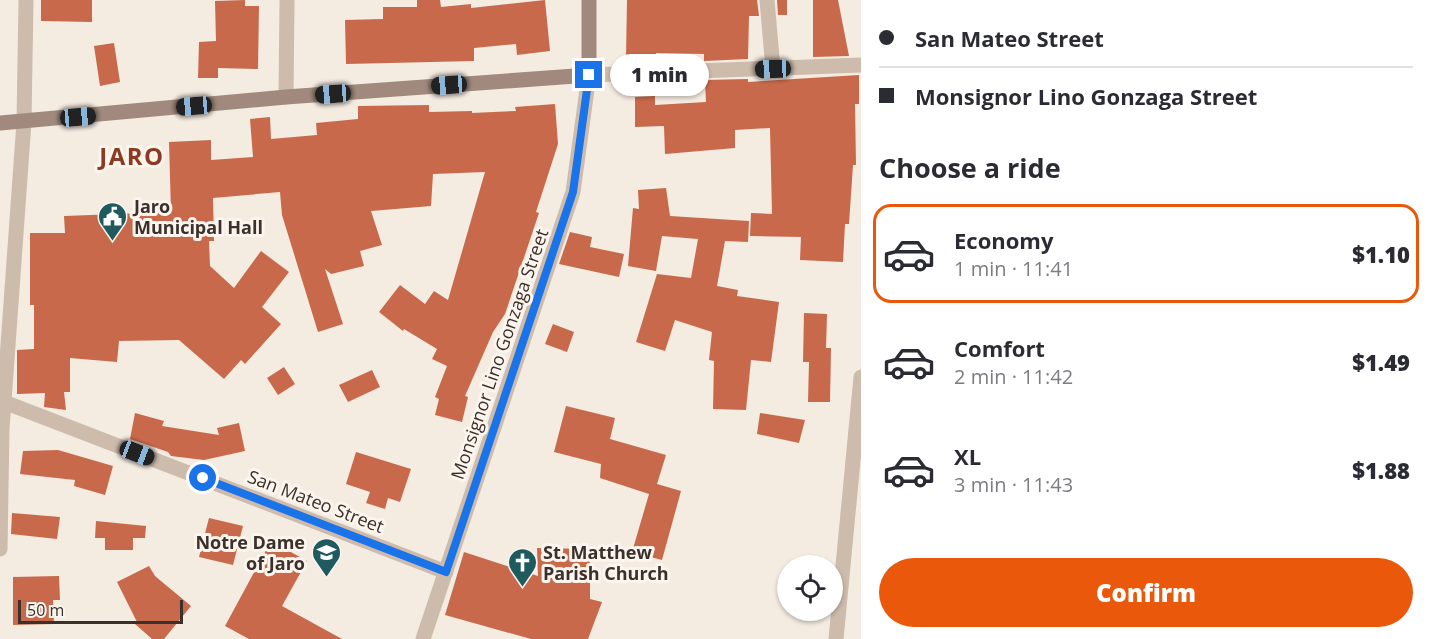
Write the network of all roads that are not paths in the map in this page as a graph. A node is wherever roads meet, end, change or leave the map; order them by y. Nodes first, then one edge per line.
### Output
1 (26, 0) edge
2 (287, 0) edge
3 (589, 0) edge
4 (767, 0) edge
5 (861, 65) edge
6 (773, 69) junction
7 (589, 75) junction
8 (286, 97) junction
9 (24, 122) junction
10 (0, 123) edge
11 (861, 378) edge
12 (4, 402) junction
13 (0, 549) edge
14 (446, 572) junction
15 (423, 639) edge
16 (836, 639) edge

1 - 9 street
2 - 8 street
3 - 7 main road
4 - 6 street
5 - 6 street
6 - 7 street
7 - 8 main road
7 - 14 street, Monsignor Lino Gonzaga Street
8 - 9 main road
9 - 10 main road
9 - 12 street
11 - 16 street
12 - 13 street
12 - 14 street, San Mateo Street
14 - 15 street, Monsignor Lino Gonzaga Street

